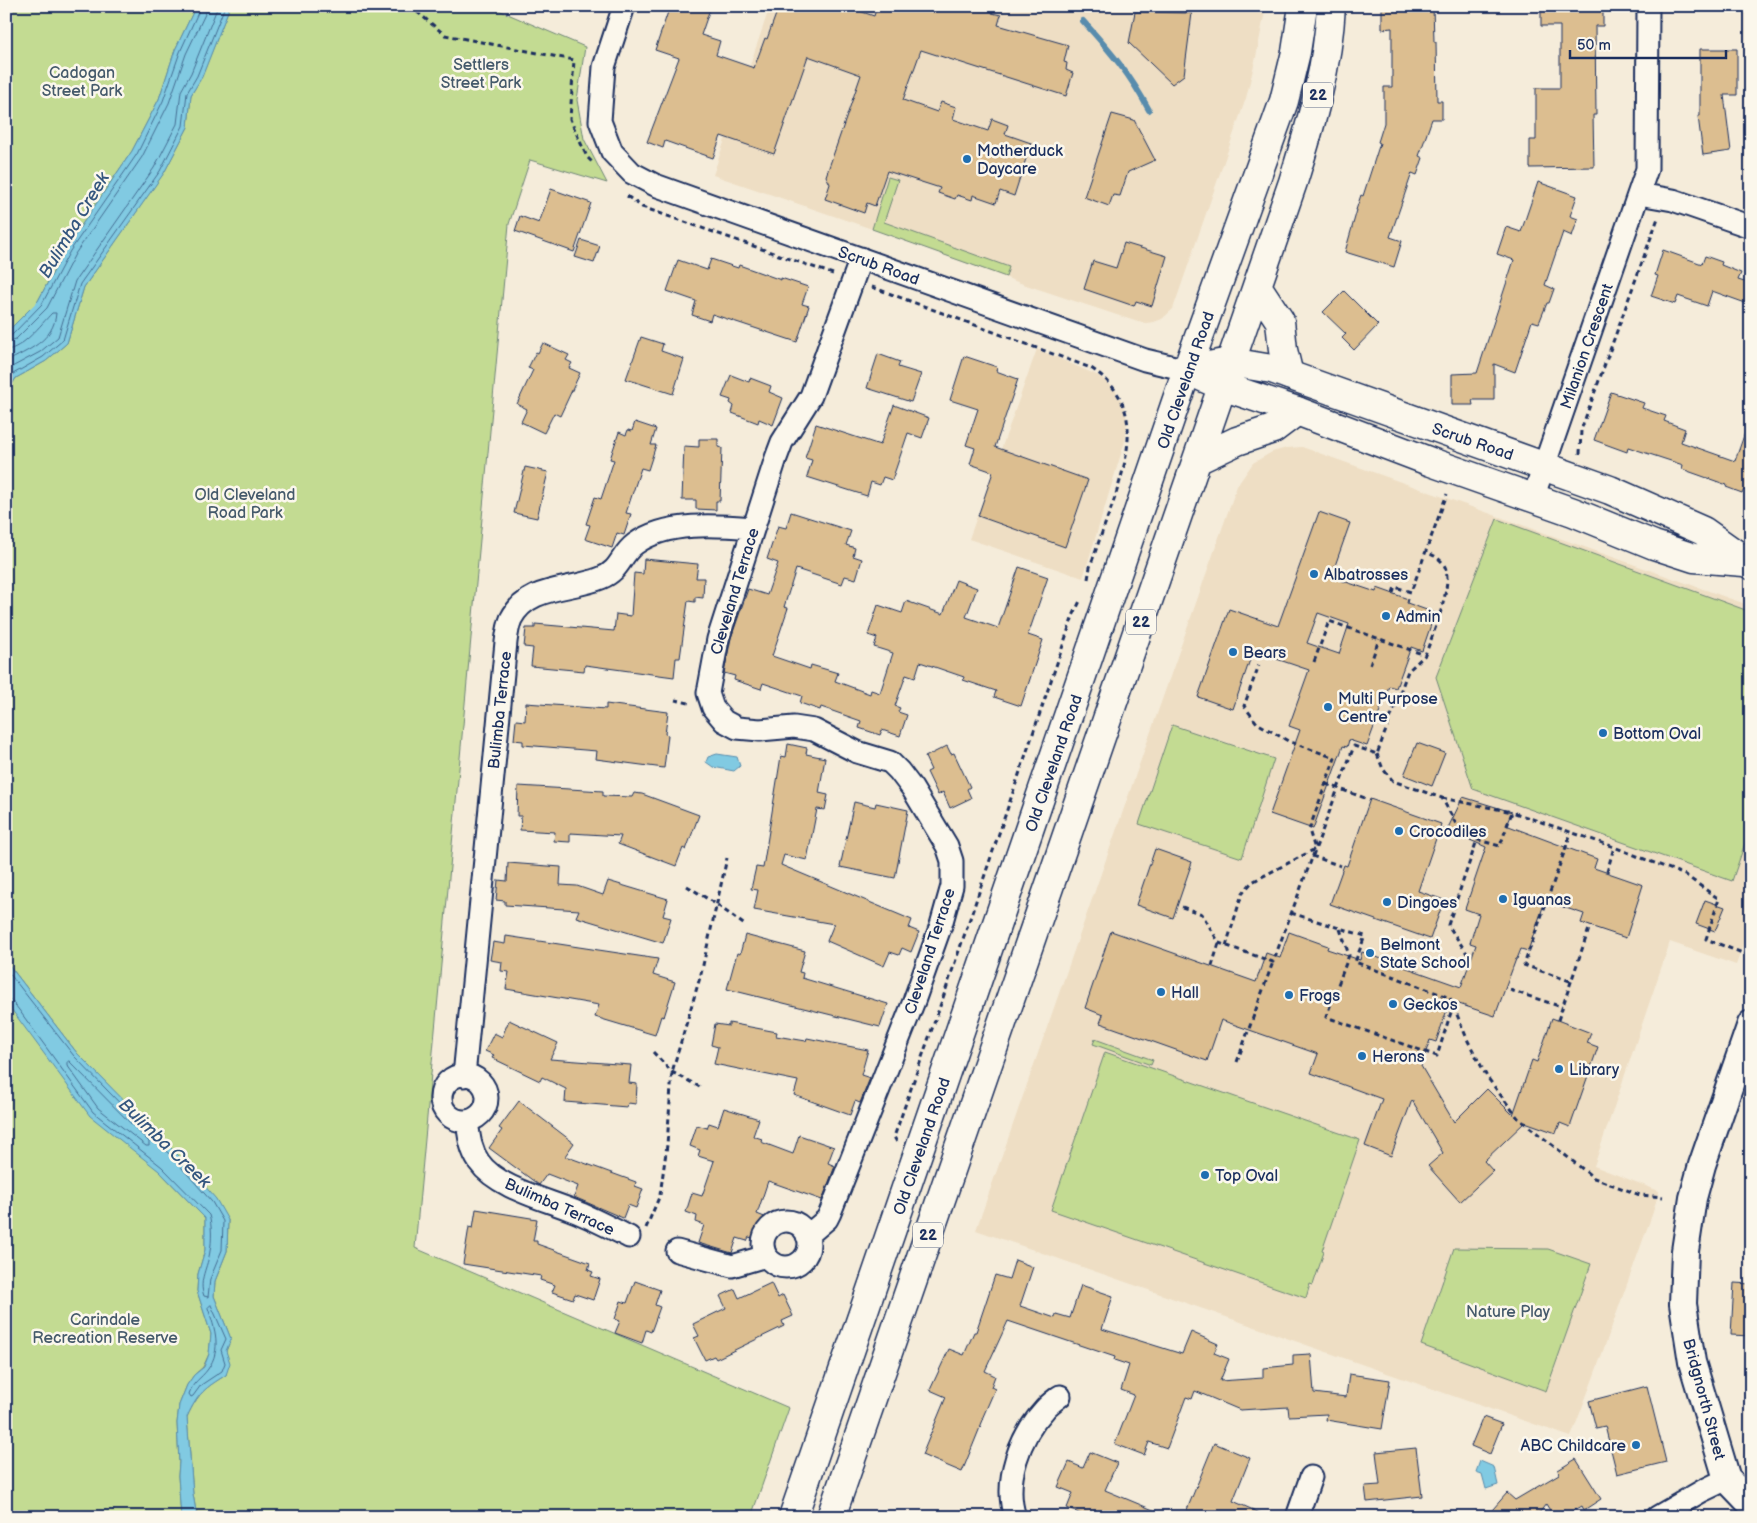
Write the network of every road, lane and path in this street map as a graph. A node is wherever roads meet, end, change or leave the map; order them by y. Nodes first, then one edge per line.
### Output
1 (624, 6) edge
2 (1303, 6) edge
3 (1330, 6) edge
4 (1648, 6) edge
5 (1639, 194) junction
6 (1660, 214) dead end
7 (1751, 227) edge
8 (860, 258) junction
9 (1256, 286) junction
10 (1187, 370) junction
11 (1226, 374) junction
12 (1289, 375) junction
13 (1297, 411) junction
14 (1197, 460) junction
15 (1579, 462) dead end
16 (1545, 466) junction
17 (1448, 492) dead end
18 (1533, 498) junction
19 (1108, 515) dead end
20 (753, 528) junction
21 (1426, 552) junction
22 (1748, 564) edge
23 (1088, 584) dead end
24 (1393, 594) dead end
25 (1082, 597) dead end
26 (1379, 639) junction
27 (1425, 655) junction
28 (1314, 662) dead end
29 (1259, 665) dead end
30 (1370, 665) dead end
31 (1377, 754) junction
32 (1326, 784) junction
33 (1338, 789) junction
34 (1442, 798) junction
35 (1368, 799) dead end
36 (1512, 812) junction
37 (1442, 830) dead end
38 (1571, 833) junction
39 (1462, 835) junction
40 (1477, 840) junction
41 (1614, 847) junction
42 (1315, 850) junction
43 (1312, 856) junction
44 (727, 858) dead end
45 (1341, 866) dead end
46 (1607, 872) dead end
47 (687, 886) dead end
48 (716, 904) junction
49 (1182, 907) dead end
50 (1291, 913) junction
51 (746, 926) dead end
52 (1590, 926) dead end
53 (1340, 928) junction
54 (1220, 943) junction
55 (1226, 946) junction
56 (1745, 954) dead end
57 (1468, 955) dead end
58 (1273, 962) junction
59 (1212, 966) dead end
60 (1570, 981) junction
61 (1510, 990) dead end
62 (1453, 1005) junction
63 (1562, 1007) junction
64 (1558, 1020) dead end
65 (1751, 1024) edge
66 (653, 1052) dead end
67 (1237, 1062) dead end
68 (672, 1072) junction
69 (464, 1076) junction
70 (700, 1087) dead end
71 (467, 1121) junction
72 (894, 1137) dead end
73 (1663, 1197) dead end
74 (807, 1236) junction
75 (629, 1237) joint
76 (677, 1250) dead end
77 (766, 1256) junction
78 (1060, 1396) dead end
79 (1311, 1477) dead end
80 (1727, 1480) junction
81 (1751, 1504) edge
82 (794, 1517) edge
83 (831, 1517) edge
84 (1015, 1517) edge
85 (1297, 1517) edge
86 (1657, 1517) edge

1 - 8 street, Scrub Road
2 - 10 main road, Old Cleveland Road / 22
3 - 9 main road, 22
4 - 5 street, Milanion Crescent
5 - 7 street
5 - 16 street, Milanion Crescent
6 - 15 path
8 - 10 street, Scrub Road
8 - 20 street, Cleveland Terrace
9 - 11 main road, 22
9 - 12 main road
10 - 11 main road, Scrub Road
10 - 82 main road, Old Cleveland Road / 22
11 - 12 main road, Scrub Road
11 - 13 main road, Scrub Road
11 - 14 main road, 22
12 - 16 main road, Scrub Road
13 - 14 main road
13 - 18 main road, Scrub Road
14 - 83 main road, 22
16 - 18 street, Milanion Crescent
16 - 22 main road, Scrub Road
17 - 21 path
18 - 22 main road, Scrub Road
19 - 23 path
20 - 69 street, Bulimba Terrace
20 - 74 street, Cleveland Terrace
21 - 24 path
21 - 27 path
25 - 72 path
26 - 27 path
26 - 28 path
26 - 30 path
27 - 31 path
29 - 32 path
31 - 33 path
31 - 34 path
32 - 33 path
32 - 42 path
33 - 35 path
33 - 42 path
34 - 36 path
34 - 39 path
36 - 38 path
36 - 40 path
37 - 39 path
38 - 41 path
38 - 60 path
39 - 40 path
40 - 57 path
41 - 46 path
41 - 56 path
42 - 43 path
42 - 55 path
43 - 45 path
43 - 50 path
44 - 48 path
47 - 48 path
48 - 51 path
48 - 68 path
49 - 54 path
50 - 53 path
50 - 58 path
52 - 60 path
53 - 62 path
53 - 62 path
54 - 55 path
54 - 59 path
55 - 58 path
58 - 67 path
60 - 63 path
61 - 63 path
62 - 73 path
63 - 64 path
65 - 80 street, Bridgnorth Street
66 - 68 path
68 - 70 path
68 - 75 path
69 - 71 street
69 - 71 street
71 - 75 street, Bulimba Terrace
74 - 77 street
74 - 77 street
76 - 77 street
78 - 84 street
79 - 85 street
80 - 81 street, Bridgnorth Street
80 - 86 street

